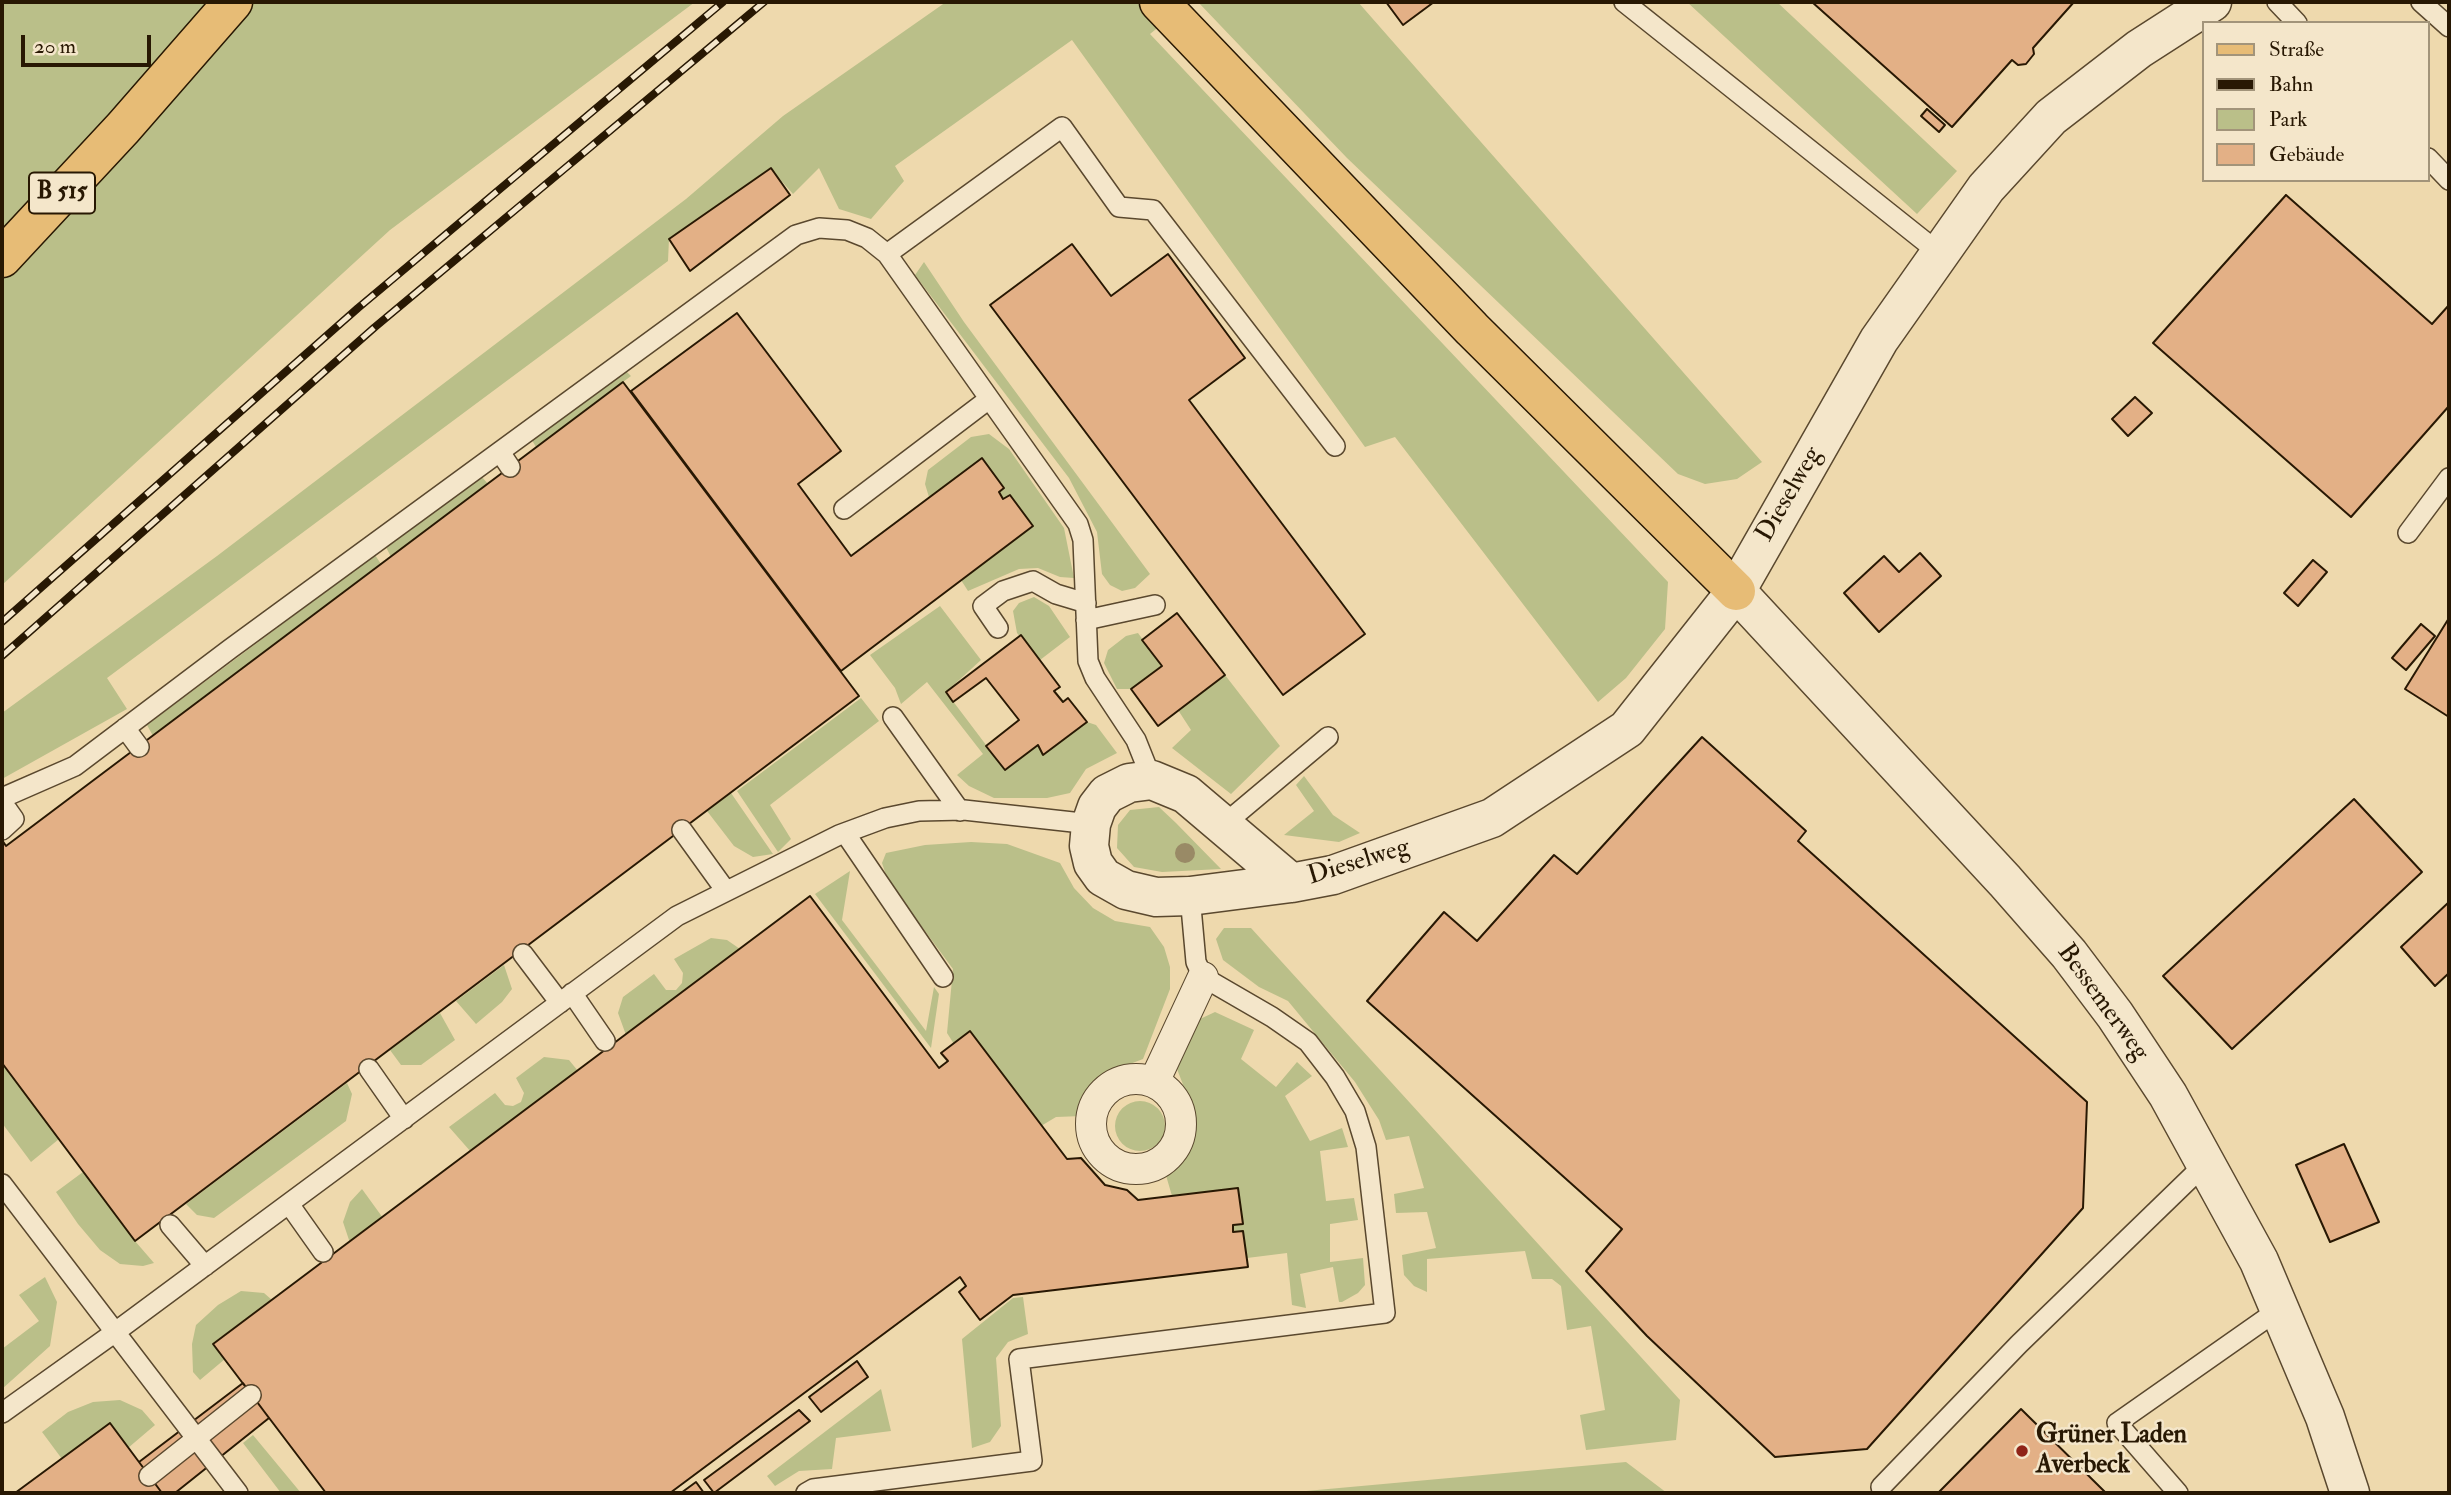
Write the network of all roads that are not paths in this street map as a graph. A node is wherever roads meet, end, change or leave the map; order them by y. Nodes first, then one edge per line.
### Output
1 (233, 2) edge
2 (1624, 2) edge
3 (2212, 2) edge
4 (2277, 2) edge
5 (2421, 2) edge
6 (1167, 10) edge
7 (2295, 21) edge
8 (2449, 27) edge
9 (2430, 160) edge
10 (2449, 180) edge
11 (1938, 252) junction
12 (887, 254) junction
13 (2, 258) edge
14 (989, 399) junction
15 (1335, 446) dead end
16 (2449, 478) edge
17 (844, 509) dead end
18 (2408, 533) dead end
19 (1736, 591) junction
20 (1155, 605) dead end
21 (1086, 611) junction
22 (998, 628) dead end
23 (893, 716) dead end
24 (125, 728) junction
25 (1328, 737) dead end
26 (139, 747) dead end
27 (1152, 780) junction
28 (2, 800) edge
29 (960, 811) junction
30 (1091, 824) junction
31 (1222, 826) junction
32 (2, 830) edge
33 (682, 830) dead end
34 (845, 833) junction
35 (1291, 883) junction
36 (726, 891) junction
37 (1190, 896) junction
38 (523, 954) dead end
39 (943, 976) dead end
40 (1203, 977) junction
41 (566, 998) junction
42 (605, 1041) dead end
43 (369, 1069) dead end
44 (1154, 1082) dead end
45 (404, 1119) junction
46 (2207, 1162) junction
47 (2, 1184) edge
48 (289, 1204) junction
49 (170, 1225) dead end
50 (323, 1252) dead end
51 (205, 1266) junction
52 (2281, 1308) junction
53 (114, 1333) junction
54 (251, 1395) dead end
55 (2, 1413) edge
56 (196, 1438) junction
57 (149, 1476) dead end
58 (1881, 1488) dead end
59 (238, 1493) edge
60 (806, 1493) edge
61 (2178, 1493) edge
62 (2350, 1493) edge

1 - 13 main road, B 515
2 - 11 lane
3 - 11 street, Dieselweg
4 - 7 lane
5 - 8 lane
6 - 19 main road
9 - 10 lane
11 - 19 street, Dieselweg
12 - 14 lane
12 - 15 lane
12 - 24 lane
14 - 17 lane
14 - 21 lane
16 - 18 lane
19 - 35 street, Dieselweg
19 - 46 street, Bessemerweg
20 - 21 lane
21 - 22 lane
21 - 27 lane
23 - 29 lane
24 - 26 lane
24 - 28 lane
25 - 31 lane
27 - 30 street
27 - 31 street, Dieselweg
28 - 32 lane
29 - 30 lane
29 - 34 lane
30 - 37 street, Dieselweg
31 - 35 street, Dieselweg
33 - 36 lane
34 - 36 lane
34 - 39 lane
35 - 37 street, Dieselweg
36 - 41 lane
37 - 40 lane
38 - 41 lane
40 - 44 street
40 - 60 lane
41 - 42 lane
41 - 45 lane
43 - 45 lane
45 - 48 lane
46 - 52 street, Bessemerweg
46 - 58 lane
47 - 53 lane
48 - 50 lane
48 - 51 lane
49 - 51 lane
51 - 53 lane
52 - 61 lane
52 - 62 street, Bessemerweg
53 - 55 lane
53 - 56 lane
54 - 56 lane
56 - 57 lane
56 - 59 lane

